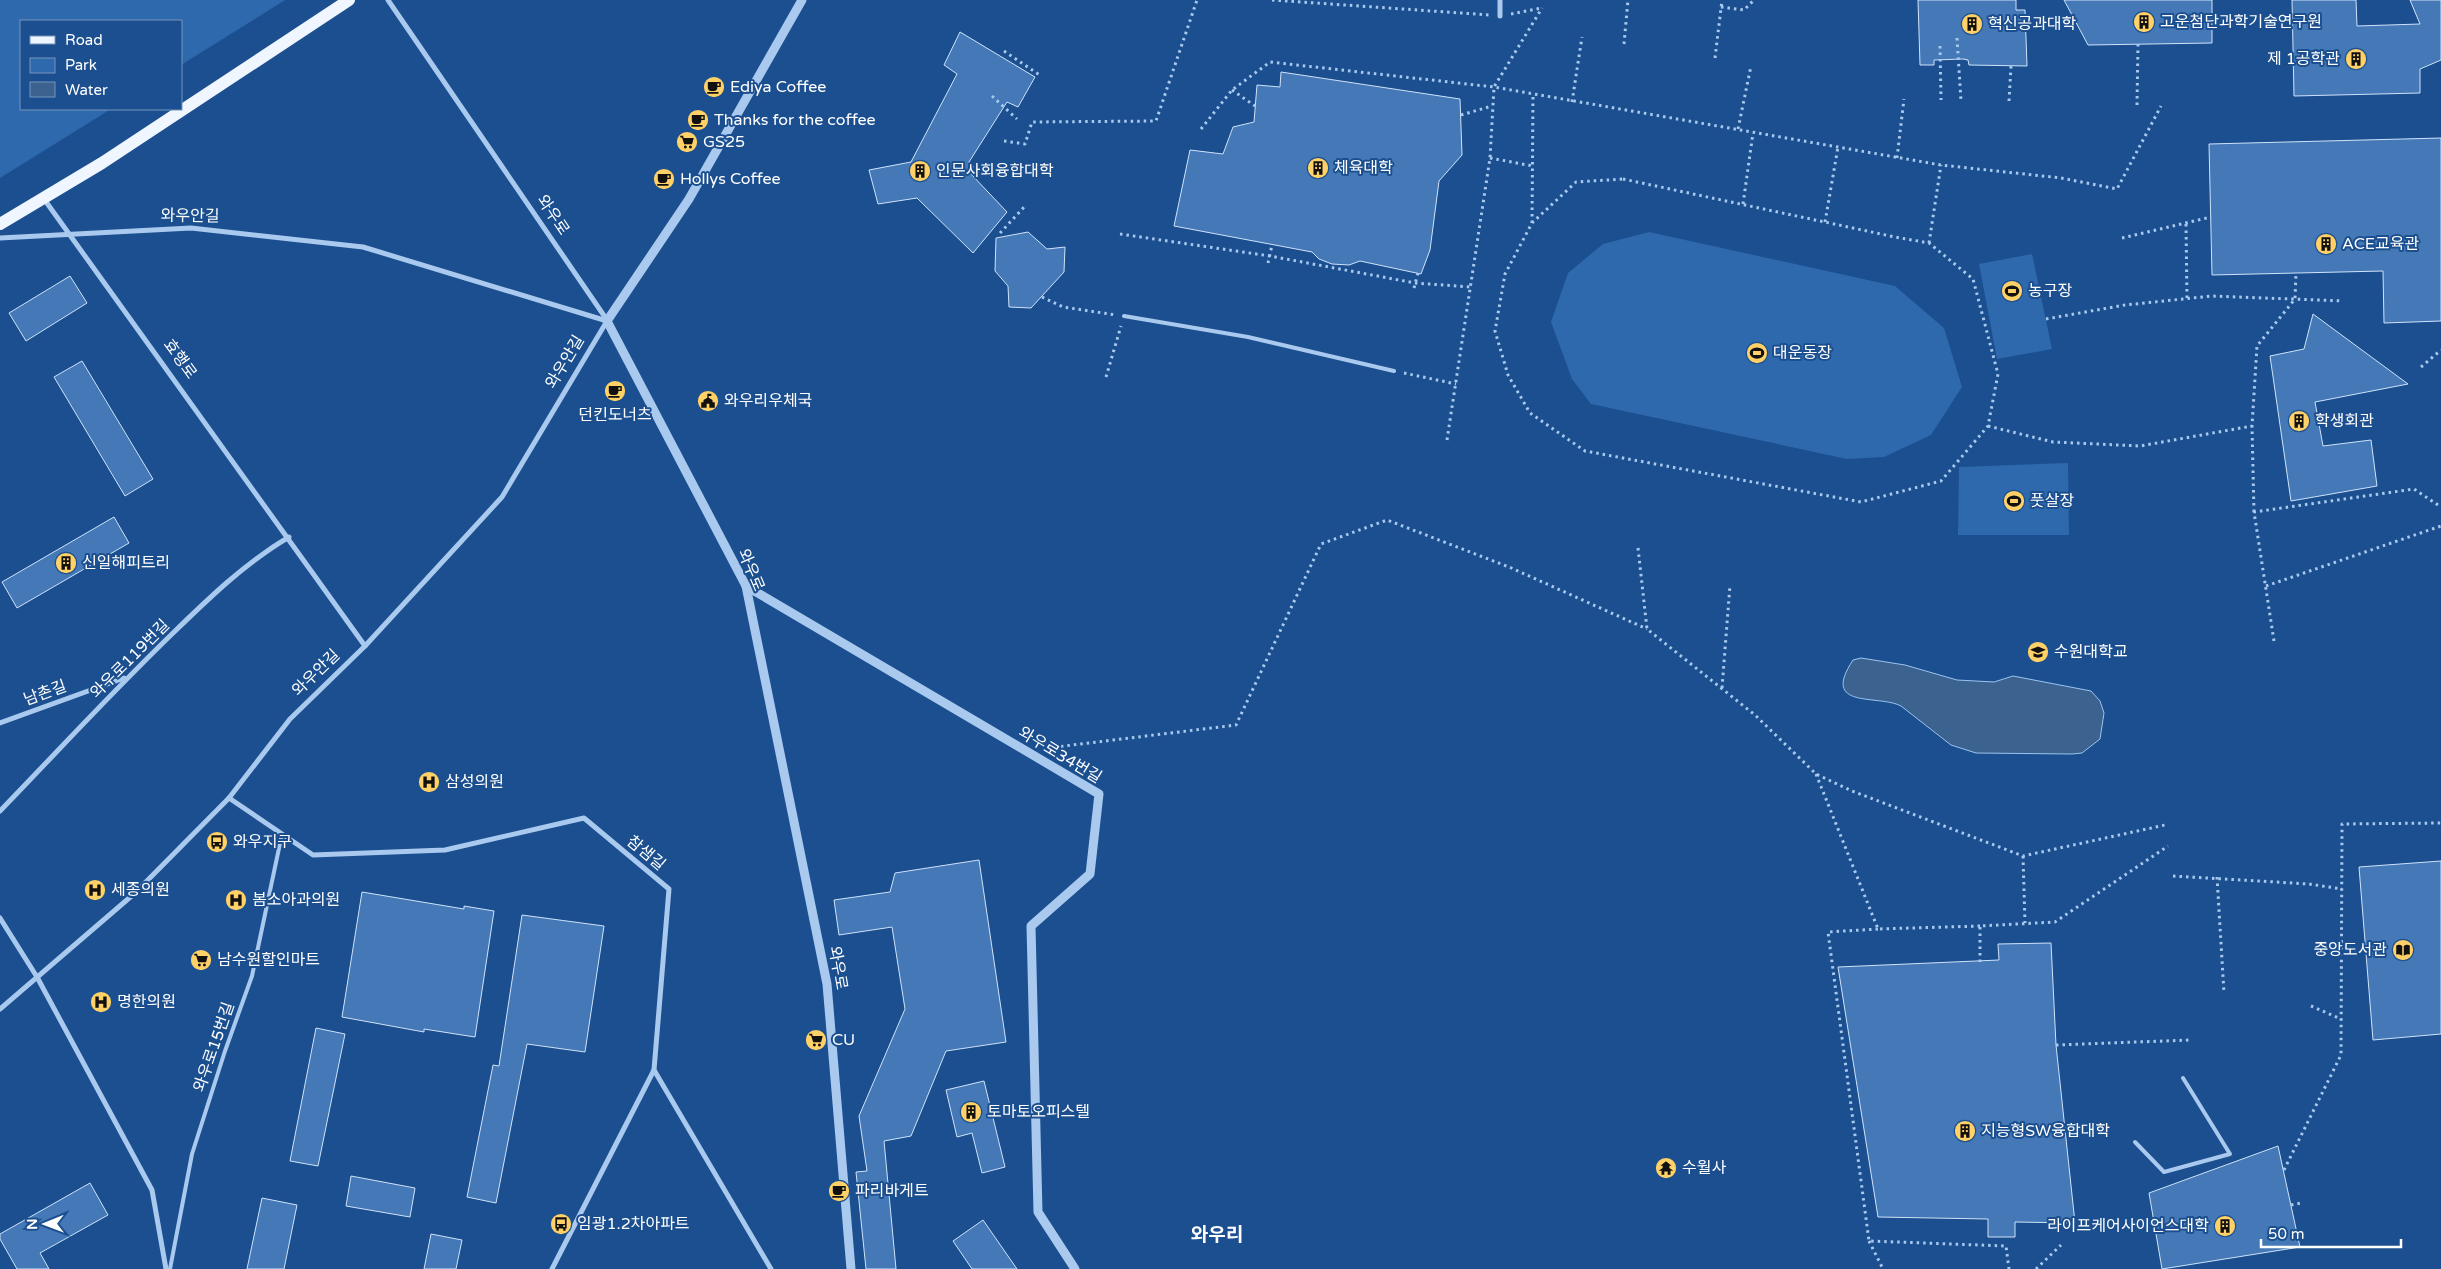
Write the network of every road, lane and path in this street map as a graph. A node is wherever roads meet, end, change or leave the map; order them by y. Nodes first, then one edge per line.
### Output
1 (348, 0) edge
2 (388, 0) edge
3 (802, 0) edge
4 (1197, 0) edge
5 (1272, 0) edge
6 (1500, 0) edge
7 (1628, 0) edge
8 (1722, 0) edge
9 (1754, 0) edge
10 (1721, 8) junction
11 (1500, 16) junction
12 (1582, 37) dead end
13 (1958, 38) dead end
14 (1624, 44) dead end
15 (2138, 44) dead end
16 (1940, 46) dead end
17 (1004, 51) dead end
18 (1715, 58) dead end
19 (1751, 66) dead end
20 (2011, 66) dead end
21 (1041, 76) dead end
22 (1494, 87) junction
23 (1232, 90) junction
24 (1533, 95) junction
25 (992, 96) dead end
26 (1904, 99) dead end
27 (1941, 100) dead end
28 (1961, 101) dead end
29 (2009, 101) dead end
30 (1572, 102) junction
31 (2137, 105) dead end
32 (1255, 106) dead end
33 (1492, 106) junction
34 (2161, 106) dead end
35 (182, 109) edge
36 (180, 110) edge
37 (1460, 115) dead end
38 (1017, 119) dead end
39 (1201, 129) dead end
40 (1738, 129) junction
41 (1754, 133) junction
42 (1004, 141) dead end
43 (1838, 148) junction
44 (1490, 158) junction
45 (1897, 158) junction
46 (1941, 165) junction
47 (1533, 166) junction
48 (971, 167) dead end
49 (988, 170) dead end
50 (44, 199) junction
51 (1743, 204) junction
52 (1026, 205) dead end
53 (2211, 217) dead end
54 (1825, 222) junction
55 (1532, 223) junction
56 (0, 224) edge
57 (2186, 224) junction
58 (1000, 233) dead end
59 (70, 234) junction
60 (1120, 234) dead end
61 (0, 238) edge
62 (2122, 238) dead end
63 (1929, 243) junction
64 (1272, 245) dead end
65 (1270, 256) junction
66 (1268, 263) dead end
67 (1418, 273) dead end
68 (2296, 273) dead end
69 (1415, 283) junction
70 (1471, 287) junction
71 (1414, 288) dead end
72 (1042, 297) dead end
73 (2295, 299) junction
74 (2187, 300) junction
75 (2342, 301) dead end
76 (1124, 316) junction
77 (2046, 319) dead end
78 (607, 321) junction
79 (2441, 350) edge
80 (2421, 367) dead end
81 (1394, 371) joint
82 (1106, 377) dead end
83 (1456, 384) junction
84 (1988, 426) junction
85 (2252, 426) junction
86 (1447, 440) dead end
87 (2441, 507) edge
88 (2254, 512) junction
89 (2441, 526) edge
90 (289, 537) junction
91 (1638, 548) dead end
92 (1730, 585) dead end
93 (746, 586) junction
94 (2266, 586) junction
95 (1648, 629) junction
96 (2274, 641) dead end
97 (366, 646) junction
98 (127, 677) junction
99 (1722, 688) junction
100 (0, 723) edge
101 (1025, 751) junction
102 (1816, 774) junction
103 (228, 798) junction
104 (0, 811) edge
105 (2441, 824) edge
106 (2165, 825) dead end
107 (282, 834) junction
108 (2168, 846) dead end
109 (2023, 856) junction
110 (2173, 876) dead end
111 (2217, 877) junction
112 (2342, 889) junction
113 (0, 918) edge
114 (2025, 923) junction
115 (1980, 926) junction
116 (1878, 929) junction
117 (1980, 962) dead end
118 (37, 977) junction
119 (2224, 993) dead end
120 (2311, 1006) dead end
121 (0, 1009) edge
122 (2341, 1019) junction
123 (2191, 1040) dead end
124 (2056, 1045) dead end
125 (654, 1070) junction
126 (2182, 1078) dead end
127 (2135, 1142) dead end
128 (2284, 1170) dead end
129 (2301, 1203) dead end
130 (2291, 1205) dead end
131 (1869, 1241) junction
132 (2061, 1245) dead end
133 (166, 1269) edge
134 (170, 1269) edge
135 (552, 1269) edge
136 (771, 1269) edge
137 (851, 1269) edge
138 (1075, 1269) edge
139 (1883, 1269) edge
140 (2009, 1269) edge
141 (2036, 1269) edge

1 - 35 main road
2 - 78 street, 와우로
3 - 78 street, 와우안길
4 - 42 path
5 - 11 path
6 - 11 street
7 - 14 path
8 - 10 path
9 - 10 path
10 - 18 path
11 - 22 path
12 - 30 path
13 - 28 path
15 - 31 path
16 - 27 path
17 - 21 path
19 - 40 path
20 - 29 path
22 - 23 path
22 - 24 path
22 - 33 path
23 - 32 path
23 - 39 path
24 - 30 path
24 - 47 path
25 - 38 path
26 - 45 path
30 - 40 path
33 - 37 path
33 - 44 path
34 - 46 path
36 - 50 main road
40 - 41 path
41 - 43 path
41 - 51 path
43 - 45 path
43 - 54 path
44 - 47 path
44 - 70 path
45 - 46 path
46 - 63 path
47 - 55 path
48 - 49 path
50 - 56 main road
50 - 59 street, 효행로
51 - 54 path
51 - 55 path
52 - 58 path
53 - 57 path
54 - 63 path
55 - 84 path
57 - 62 path
57 - 74 path
59 - 61 street, 와우안길
59 - 78 street, 와우안길
59 - 90 street, 효행로
60 - 65 path
63 - 84 path
64 - 65 path
65 - 66 path
65 - 69 path
67 - 69 path
68 - 73 path
69 - 70 path
69 - 71 path
70 - 83 path
72 - 76 path
73 - 74 path
73 - 75 path
73 - 85 path
74 - 77 path
76 - 81 lane
76 - 82 path
78 - 93 street, 와우로
78 - 97 street, 와우안길
79 - 80 path
81 - 83 path
83 - 86 path
84 - 85 path
85 - 88 path
87 - 88 path
88 - 94 path
89 - 94 path
90 - 97 street
90 - 98 street, 와우로119번길
91 - 95 path
92 - 99 path
93 - 101 street, 와우로34번길
93 - 137 street, 와우로
94 - 96 path
95 - 99 path
95 - 101 path
97 - 103 street, 와우안길
98 - 100 street, 남촌길
98 - 104 street, 와우로119번길
99 - 102 path
101 - 138 street, 와우로34번길
102 - 109 path
102 - 116 path
103 - 107 street, 참샘길
103 - 118 street, 와우안길
105 - 112 path
106 - 109 path
107 - 125 street, 참샘길
107 - 134 lane, 와우로15번길
108 - 114 path
109 - 114 path
110 - 111 path
111 - 112 path
111 - 119 path
112 - 122 path
113 - 118 street
114 - 115 path
115 - 116 path
115 - 117 path
116 - 131 path
118 - 121 street, 와우안길
118 - 133 street
120 - 122 path
122 - 128 path
123 - 124 path
125 - 135 street, 참샘길
125 - 136 street
126 - 127 lane
129 - 130 path
131 - 139 path
131 - 140 path
132 - 141 path

